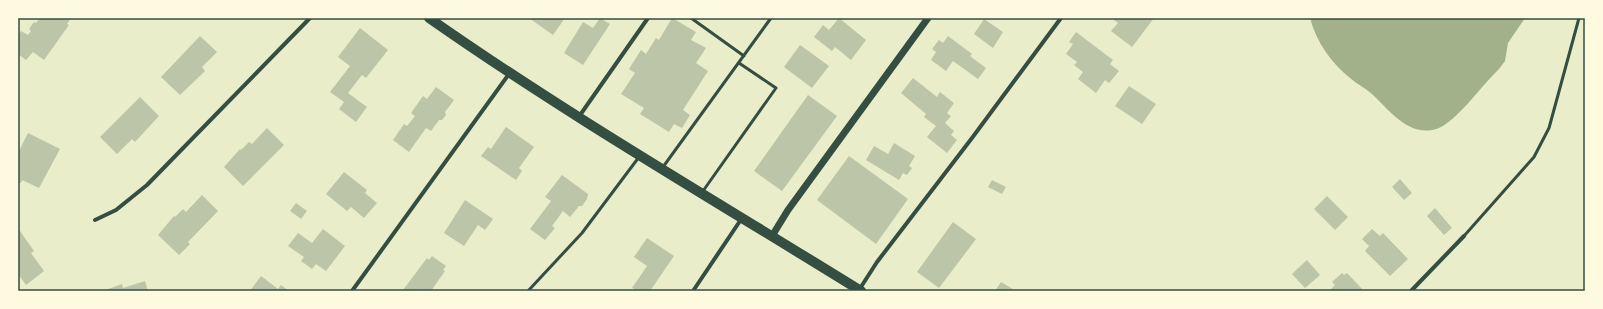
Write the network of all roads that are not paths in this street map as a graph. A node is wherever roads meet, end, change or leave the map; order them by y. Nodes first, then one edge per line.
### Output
1 (310, 18) edge
2 (429, 18) edge
3 (648, 18) edge
4 (691, 18) edge
5 (771, 18) edge
6 (928, 18) edge
7 (1061, 18) edge
8 (1579, 18) edge
9 (744, 56) junction
10 (739, 63) junction
11 (509, 74) junction
12 (578, 118) junction
13 (640, 156) junction
14 (662, 168) junction
15 (702, 193) junction
16 (743, 218) junction
17 (95, 220) dead end
18 (772, 236) junction
19 (1464, 236) joint
20 (860, 290) edge
21 (352, 291) edge
22 (528, 291) edge
23 (693, 291) edge
24 (1411, 291) edge

1 - 17 street
2 - 11 main road
3 - 12 street
4 - 9 lane
5 - 9 lane
6 - 18 street
7 - 20 street
8 - 19 lane
9 - 10 lane
10 - 14 lane
10 - 15 lane
11 - 12 main road
11 - 21 street
12 - 13 main road
13 - 14 main road
13 - 22 lane
14 - 15 main road
15 - 16 main road
16 - 18 main road
16 - 23 street
18 - 20 main road
19 - 24 street

